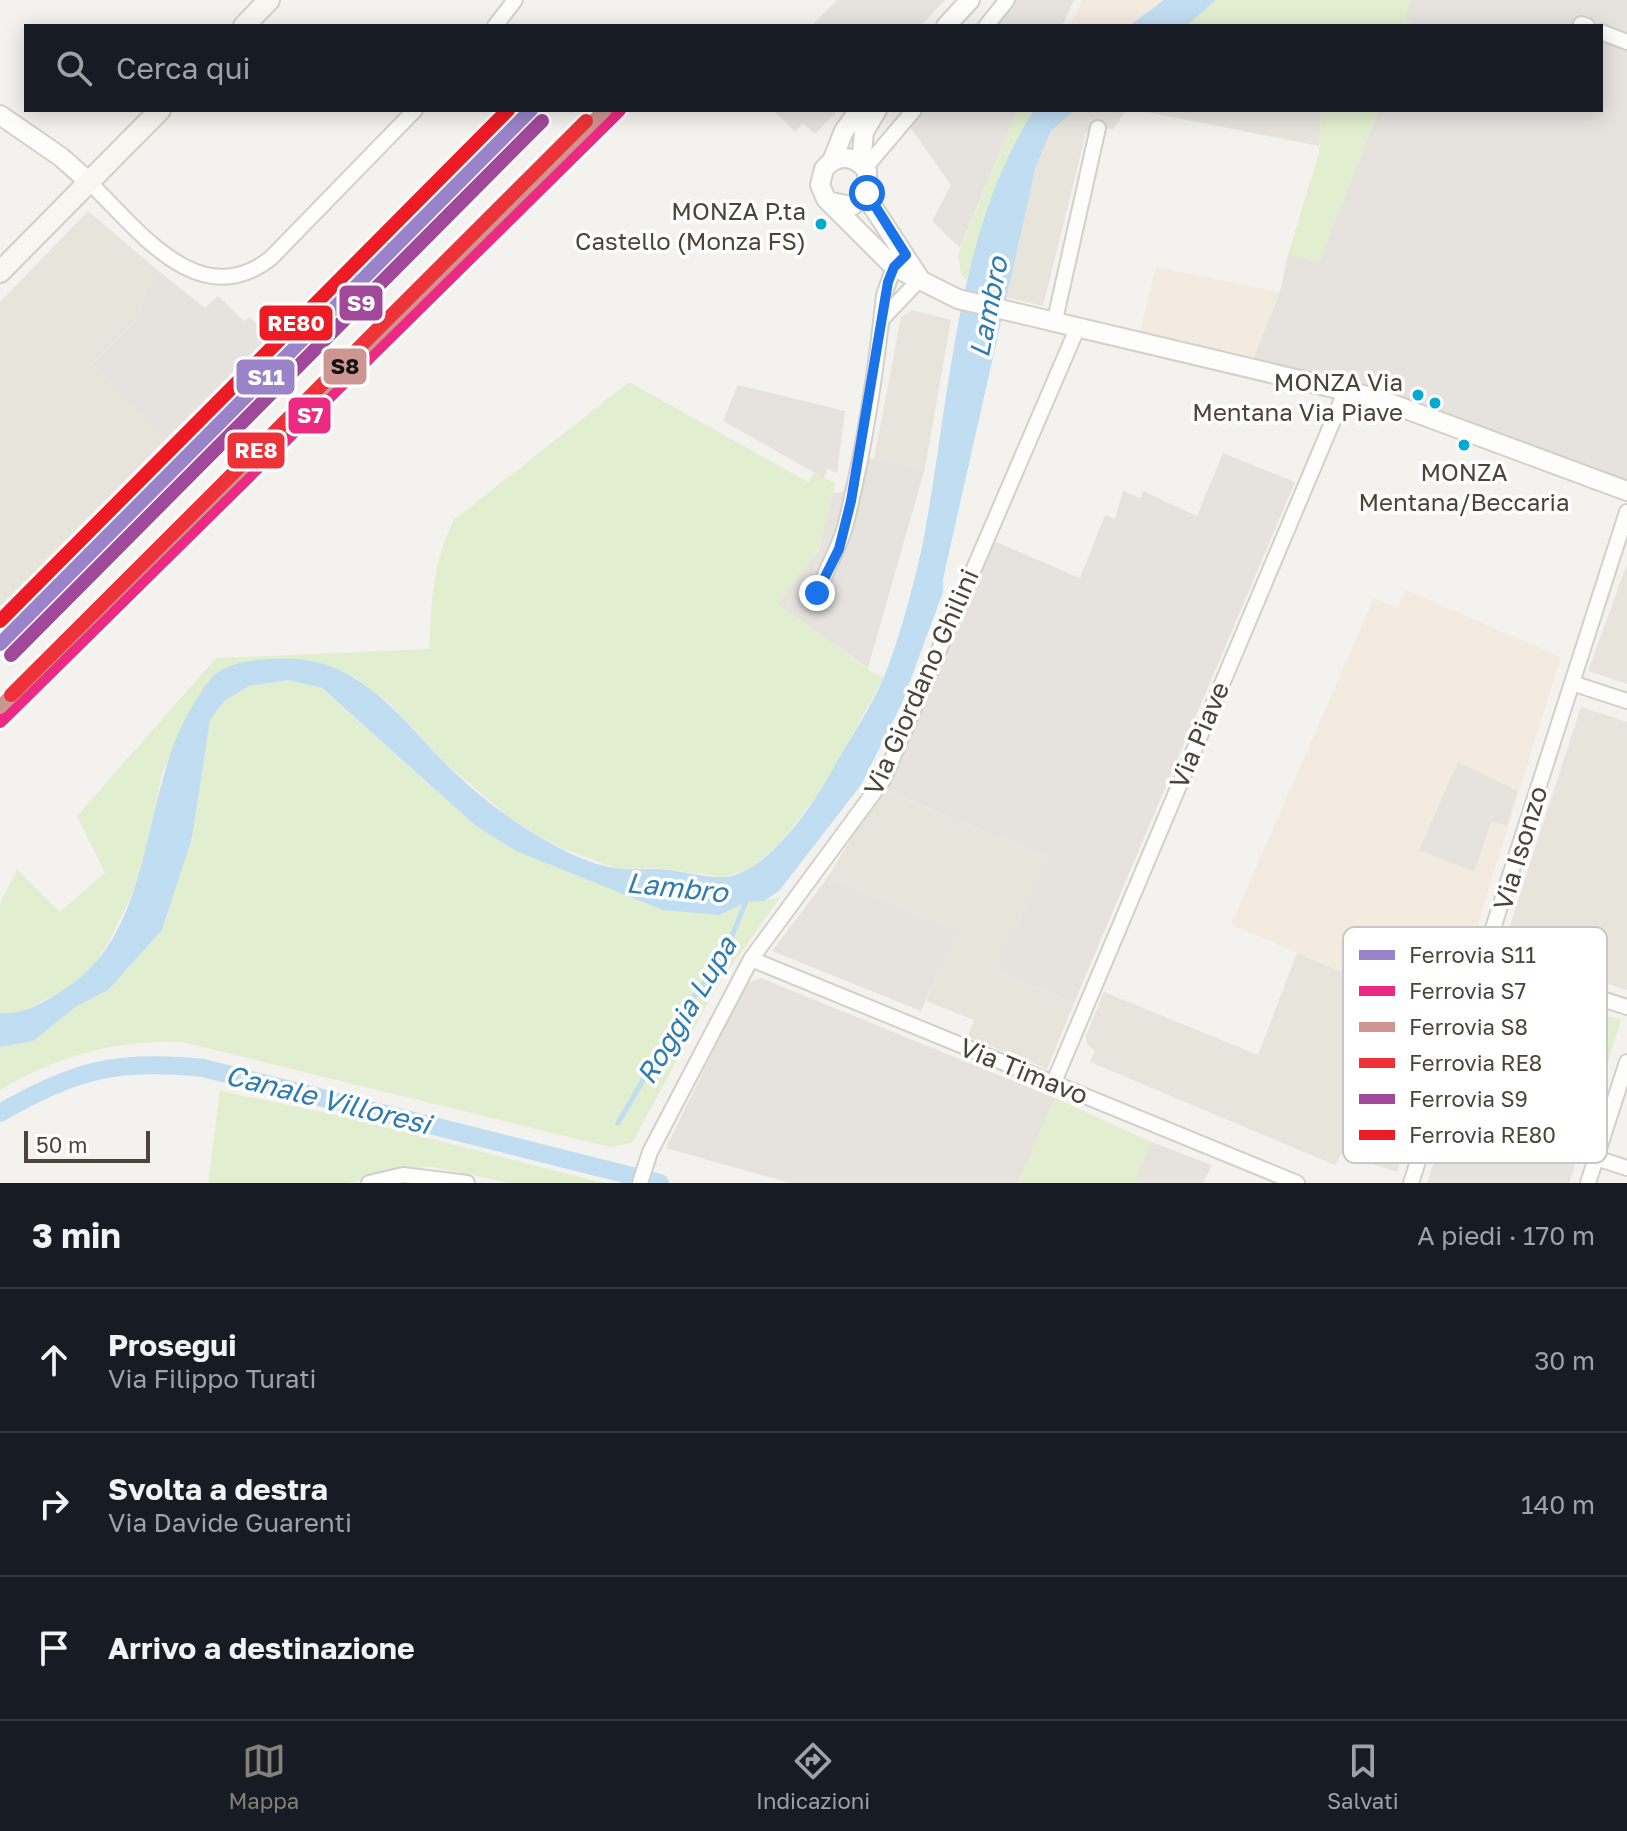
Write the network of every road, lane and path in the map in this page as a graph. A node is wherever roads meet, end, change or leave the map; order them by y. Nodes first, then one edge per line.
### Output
1 (269, 0) edge
2 (515, 0) edge
3 (970, 0) edge
4 (1007, 0) edge
5 (246, 24) edge
6 (497, 24) edge
7 (948, 24) edge
8 (988, 24) edge
9 (1603, 33) edge
10 (1627, 42) edge
11 (158, 112) edge
12 (413, 112) edge
13 (858, 112) edge
14 (876, 112) edge
15 (912, 112) edge
16 (0, 115) edge
17 (1098, 128) dead end
18 (832, 161) junction
19 (863, 166) junction
20 (89, 182) junction
21 (865, 195) junction
22 (831, 202) junction
23 (900, 261) junction
24 (0, 272) edge
25 (920, 279) junction
26 (882, 319) junction
27 (1054, 324) junction
28 (1077, 329) junction
29 (1346, 390) junction
30 (1627, 491) edge
31 (1627, 512) edge
32 (817, 602) dead end
33 (1572, 683) junction
34 (1627, 701) edge
35 (1495, 927) edge
36 (751, 959) junction
37 (1607, 1001) edge
38 (1627, 1007) edge
39 (1627, 1062) edge
40 (1054, 1082) junction
41 (1607, 1124) edge
42 (1607, 1162) edge
43 (1418, 1163) edge
44 (1594, 1163) edge
45 (1627, 1168) edge
46 (369, 1183) edge
47 (467, 1183) edge
48 (640, 1183) edge
49 (1297, 1183) edge
50 (1411, 1183) edge
51 (1588, 1183) edge

1 - 5 main road
2 - 6 street
3 - 7 street
4 - 8 street
9 - 10 street
11 - 20 main road
12 - 20 street
13 - 18 street
14 - 19 street
15 - 19 street
16 - 20 street
17 - 27 street
18 - 19 street
18 - 22 street
19 - 21 street
20 - 24 main road
21 - 22 street
21 - 23 street
22 - 23 street
23 - 25 street
23 - 26 street
25 - 26 street
25 - 27 street
26 - 32 street
27 - 28 street
28 - 29 street
28 - 36 street, Via Giordano Ghilini
29 - 30 street
29 - 40 street, Via Piave
31 - 33 street, Via Isonzo
33 - 34 street
33 - 35 street, Via Isonzo
36 - 40 street, Via Timavo
36 - 48 street, Via Giordano Ghilini
37 - 38 street
39 - 41 street
40 - 49 street, Via Timavo
42 - 45 street
43 - 50 street, Via Isonzo
44 - 51 street
46 - 47 street

